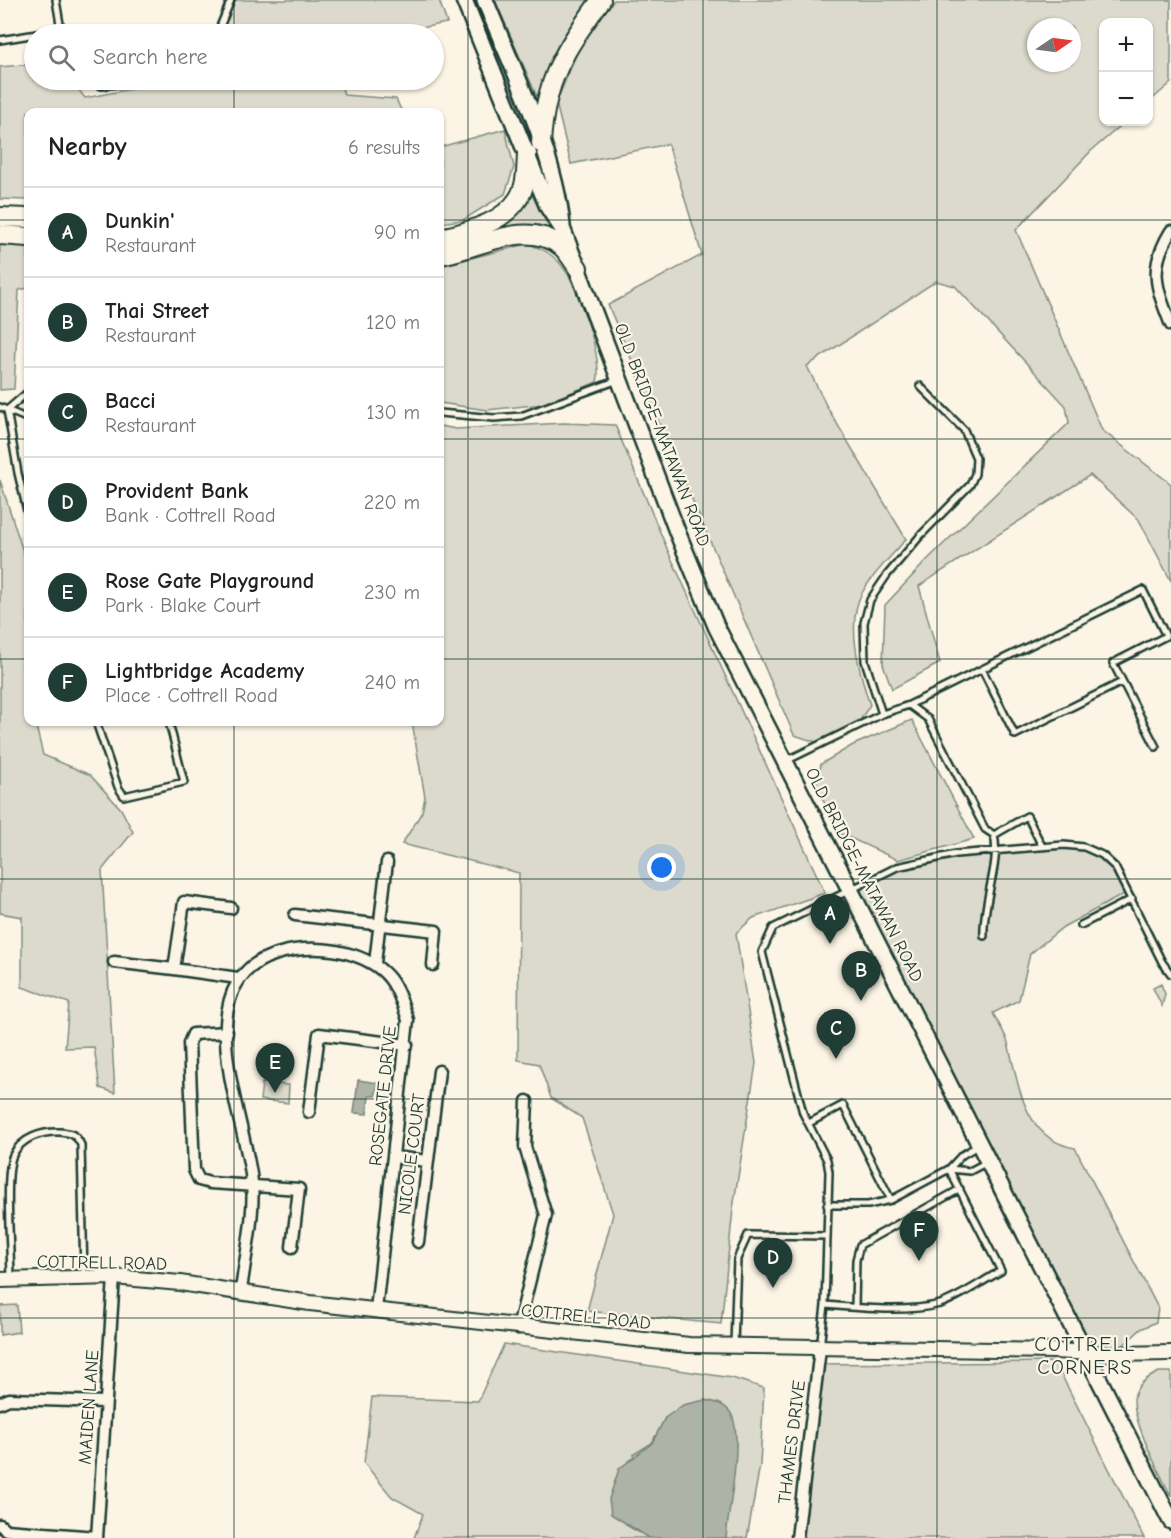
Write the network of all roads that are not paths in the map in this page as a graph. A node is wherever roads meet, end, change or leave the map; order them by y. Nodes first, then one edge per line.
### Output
1 (56, 0) edge
2 (231, 0) edge
3 (464, 0) edge
4 (485, 0) edge
5 (601, 0) edge
6 (60, 24) edge
7 (220, 24) edge
8 (24, 37) edge
9 (0, 40) edge
10 (534, 149) junction
11 (0, 217) edge
12 (24, 218) edge
13 (1171, 231) edge
14 (0, 235) edge
15 (24, 237) edge
16 (444, 237) edge
17 (444, 254) edge
18 (578, 268) junction
19 (1171, 325) edge
20 (619, 380) junction
21 (920, 386) dead end
22 (24, 395) edge
23 (0, 407) edge
24 (7, 410) junction
25 (444, 413) edge
26 (24, 417) edge
27 (24, 498) edge
28 (983, 671) junction
29 (1122, 682) junction
30 (909, 705) junction
31 (882, 714) junction
32 (97, 726) edge
33 (170, 726) edge
34 (1156, 747) dead end
35 (784, 762) junction
36 (994, 835) junction
37 (1042, 846) junction
38 (997, 849) junction
39 (387, 862) dead end
40 (851, 891) junction
41 (1132, 899) junction
42 (231, 908) dead end
43 (295, 915) dead end
44 (1081, 924) dead end
45 (378, 926) junction
46 (984, 936) dead end
47 (114, 962) dead end
48 (375, 963) junction
49 (433, 965) dead end
50 (174, 969) junction
51 (1171, 974) edge
52 (238, 978) junction
53 (227, 1032) junction
54 (407, 1045) junction
55 (439, 1071) dead end
56 (527, 1101) dead end
57 (309, 1112) dead end
58 (809, 1123) junction
59 (979, 1145) junction
60 (394, 1156) junction
61 (427, 1161) junction
62 (987, 1162) junction
63 (950, 1169) junction
64 (252, 1184) junction
65 (960, 1189) junction
66 (891, 1200) junction
67 (827, 1205) junction
68 (825, 1236) junction
69 (418, 1242) dead end
70 (292, 1247) dead end
71 (114, 1277) junction
72 (84, 1278) junction
73 (5, 1280) edge
74 (241, 1291) junction
75 (825, 1305) junction
76 (855, 1307) junction
77 (376, 1310) junction
78 (518, 1328) junction
79 (734, 1348) junction
80 (820, 1349) junction
81 (1086, 1353) junction
82 (1171, 1353) edge
83 (105, 1402) junction
84 (0, 1403) edge
85 (1171, 1521) edge
86 (0, 1525) edge
87 (97, 1537) edge
88 (797, 1538) edge

1 - 6 lane
2 - 7 lane
3 - 10 main road, OLD BRIDGE-MATAWAN ROAD
4 - 10 main road, OLD BRIDGE-MATAWAN ROAD
5 - 10 highway
8 - 9 lane
10 - 16 highway
10 - 18 main road, OLD BRIDGE-MATAWAN ROAD
11 - 12 highway
13 - 19 street
14 - 15 highway
17 - 18 highway
18 - 20 main road, OLD BRIDGE-MATAWAN ROAD
20 - 25 lane
20 - 35 main road, OLD BRIDGE-MATAWAN ROAD
21 - 31 lane
22 - 24 lane
23 - 24 lane
24 - 26 lane
24 - 27 lane
28 - 29 lane
28 - 29 lane
28 - 30 lane
29 - 34 lane
30 - 31 lane
30 - 36 lane
31 - 35 lane
32 - 33 lane
35 - 40 main road, OLD BRIDGE-MATAWAN ROAD
36 - 37 lane
36 - 38 lane
37 - 38 lane
37 - 41 lane
38 - 40 lane
38 - 46 lane
39 - 45 street
40 - 58 lane
40 - 59 main road, OLD BRIDGE-MATAWAN ROAD
41 - 44 lane
41 - 51 lane
42 - 50 street
43 - 45 street
45 - 48 street
45 - 49 street
47 - 50 street
48 - 52 street
48 - 54 street, ROSEGATE DRIVE
50 - 52 street
52 - 53 street
53 - 64 street
53 - 64 street
54 - 57 street
54 - 60 street, ROSEGATE DRIVE
55 - 61 street, NICOLE COURT
56 - 78 street
58 - 66 lane
58 - 67 lane
59 - 62 main road, OLD BRIDGE-MATAWAN ROAD
59 - 63 lane
60 - 61 street
60 - 77 street, ROSEGATE DRIVE
61 - 69 street, NICOLE COURT
62 - 63 lane
62 - 81 main road, OLD BRIDGE-MATAWAN ROAD
63 - 65 lane
63 - 66 lane
64 - 70 street
64 - 74 street
65 - 76 lane
65 - 76 lane
66 - 67 lane
67 - 68 lane
68 - 75 lane
68 - 79 lane
71 - 72 street, COTTRELL ROAD
71 - 74 street, COTTRELL ROAD
71 - 83 street, MAIDEN LANE
72 - 73 street, COTTRELL ROAD
72 - 73 lane
74 - 77 street, COTTRELL ROAD
75 - 76 lane
75 - 80 lane
77 - 78 street, COTTRELL ROAD
78 - 79 street, COTTRELL ROAD
79 - 80 street, COTTRELL ROAD
80 - 81 street, COTTRELL ROAD
80 - 88 street, THAMES DRIVE
81 - 82 street, COTTRELL ROAD
81 - 85 main road, OLD BRIDGE-MATAWAN ROAD
83 - 84 street
83 - 87 street, MAIDEN LANE
86 - 87 street

